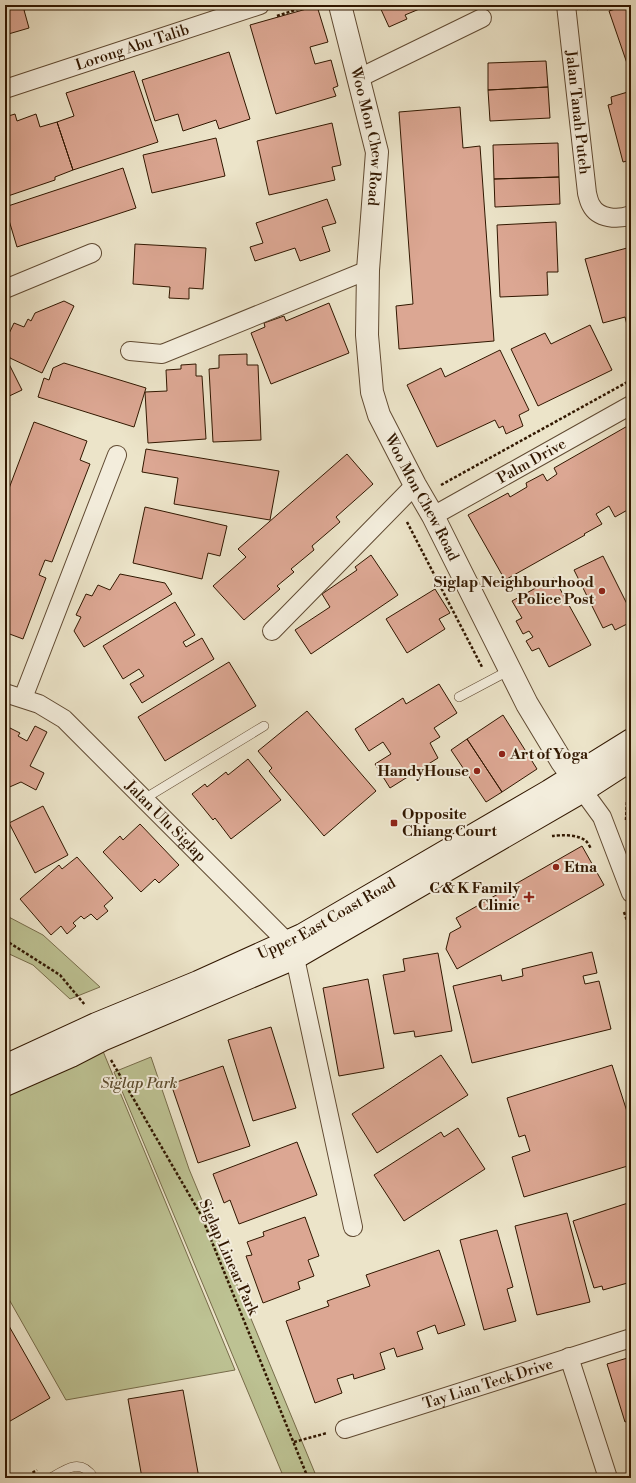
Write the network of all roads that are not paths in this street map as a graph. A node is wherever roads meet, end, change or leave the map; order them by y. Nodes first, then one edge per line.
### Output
1 (260, 5) edge
2 (340, 5) edge
3 (566, 5) edge
4 (482, 18) dead end
5 (358, 78) junction
6 (5, 89) edge
7 (631, 215) edge
8 (92, 253) dead end
9 (368, 270) junction
10 (5, 289) edge
11 (130, 351) dead end
12 (631, 405) edge
13 (117, 455) dead end
14 (415, 485) junction
15 (442, 511) junction
16 (272, 631) dead end
17 (510, 670) junction
18 (5, 693) edge
19 (459, 697) dead end
20 (23, 698) junction
21 (264, 726) dead end
22 (631, 740) edge
23 (631, 760) edge
24 (578, 784) junction
25 (144, 799) junction
26 (631, 893) edge
27 (291, 950) junction
28 (5, 1066) edge
29 (5, 1085) edge
30 (353, 1227) dead end
31 (631, 1338) edge
32 (568, 1357) junction
33 (345, 1429) road end
34 (51, 1478) edge
35 (94, 1478) edge
36 (608, 1478) edge

1 - 6 street, Lorong Abu Talib
2 - 5 main road, Woo Mon Chew Road
3 - 7 street, Jalan Tanah Puteh
4 - 5 street
5 - 9 main road, Woo Mon Chew Road
8 - 10 street
9 - 11 street
9 - 14 main road, Woo Mon Chew Road
12 - 15 street, Palm Drive
13 - 20 street
14 - 15 main road, Woo Mon Chew Road
14 - 16 street
15 - 17 main road, Woo Mon Chew Road
17 - 19 lane
17 - 24 main road, Woo Mon Chew Road
18 - 20 street, Jalan Ulu Siglap
20 - 25 street, Jalan Ulu Siglap
21 - 25 lane
22 - 24 main road, Upper East Coast Road
23 - 24 main road, Upper East Coast Road
24 - 26 street
24 - 27 main road, Upper East Coast Road
25 - 27 street, Jalan Ulu Siglap
27 - 28 main road, Upper East Coast Road
27 - 29 main road, Upper East Coast Road
27 - 30 street, Upper East Coast Road
31 - 32 street, Tay Lian Teck Drive
32 - 33 street, Tay Lian Teck Drive
32 - 36 street
34 - 35 lane

